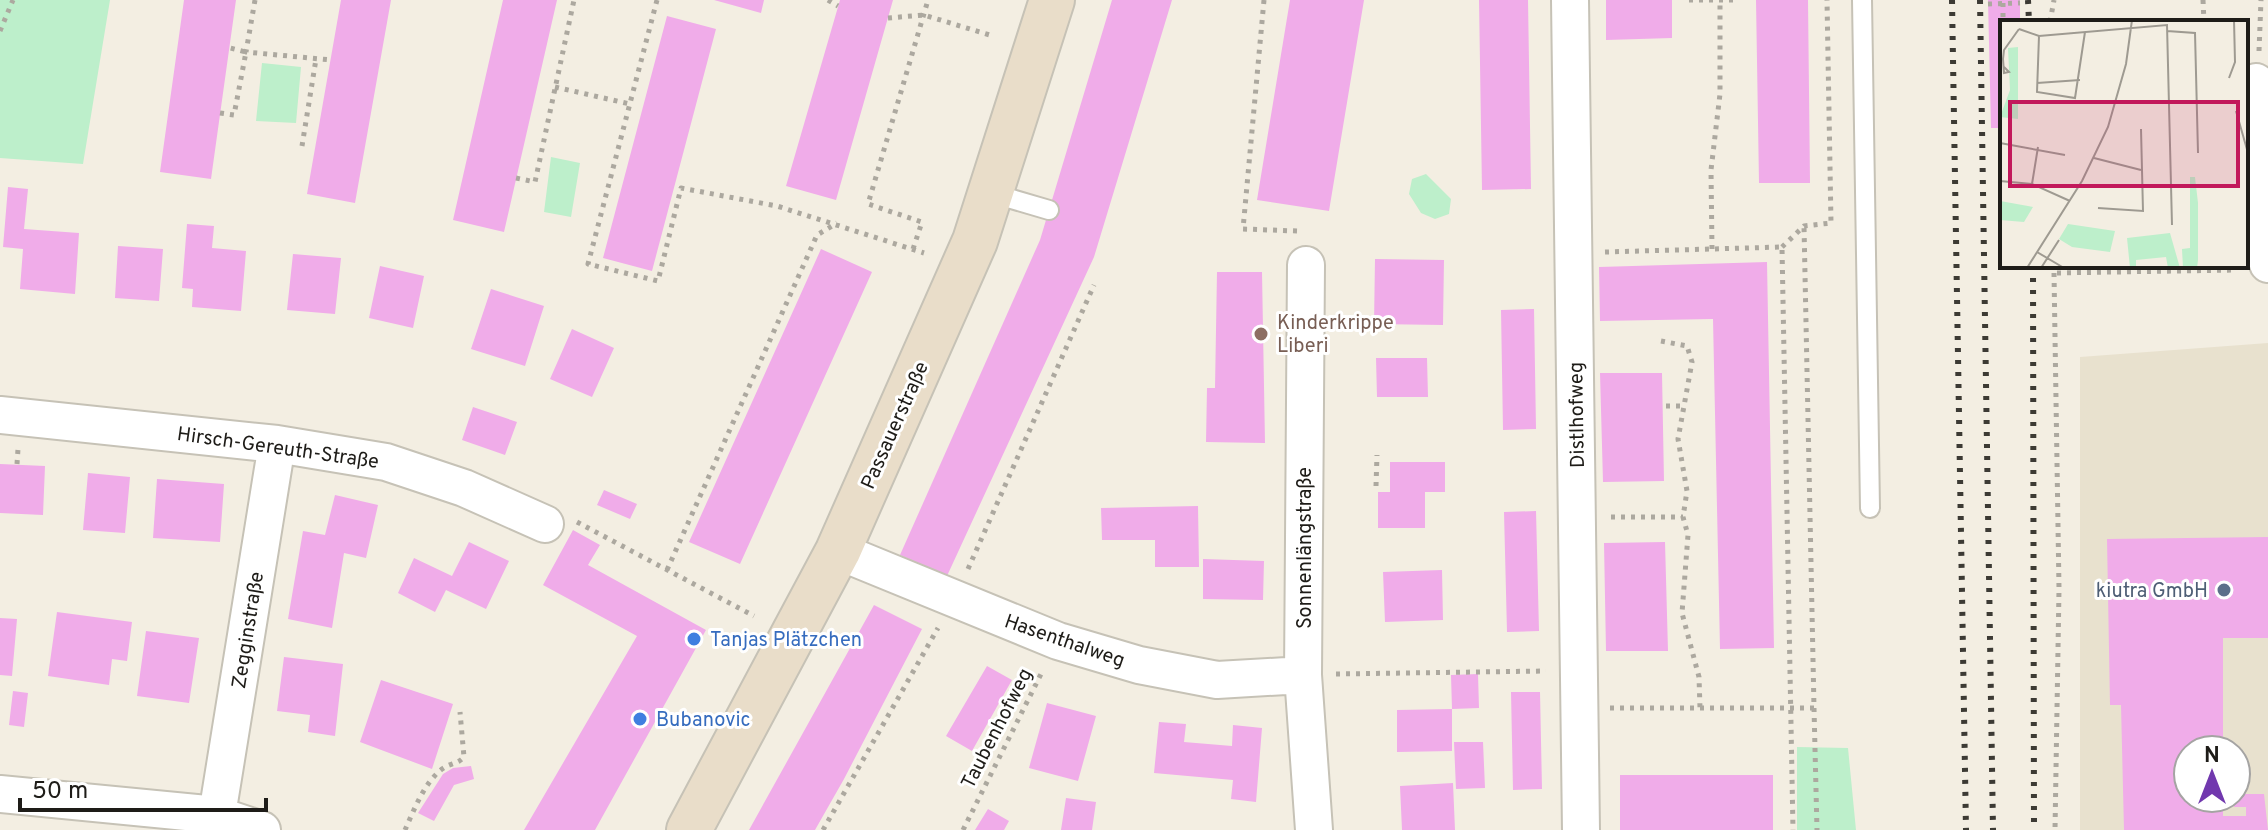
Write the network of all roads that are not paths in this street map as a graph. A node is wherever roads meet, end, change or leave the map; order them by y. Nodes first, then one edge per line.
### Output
1 (1052, 0) edge
2 (1570, 0) edge
3 (1862, 0) edge
4 (2256, 82) road end
5 (991, 193) junction
6 (1049, 210) dead end
7 (2268, 264) edge
8 (1306, 265) road end
9 (0, 415) edge
10 (277, 444) junction
11 (1870, 508) dead end
12 (545, 524) road end
13 (838, 551) junction
14 (1303, 675) junction
15 (0, 794) edge
16 (217, 815) junction
17 (262, 830) edge
18 (689, 830) edge
19 (1314, 830) edge
20 (1581, 830) edge

1 - 5 street, Passauerstraße
2 - 20 street, Distlhofweg
3 - 11 lane
4 - 7 street
5 - 6 lane
5 - 13 street, Passauerstraße
8 - 14 street, Sonnenlängstraße
9 - 10 street, Hirsch-Gereuth-Straße
10 - 12 street, Hirsch-Gereuth-Straße
10 - 16 street, Zegginstraße
13 - 14 street, Hasenthalweg
13 - 18 street, Passauerstraße
14 - 19 street, Sonnenlängstraße
15 - 16 street
16 - 17 street

